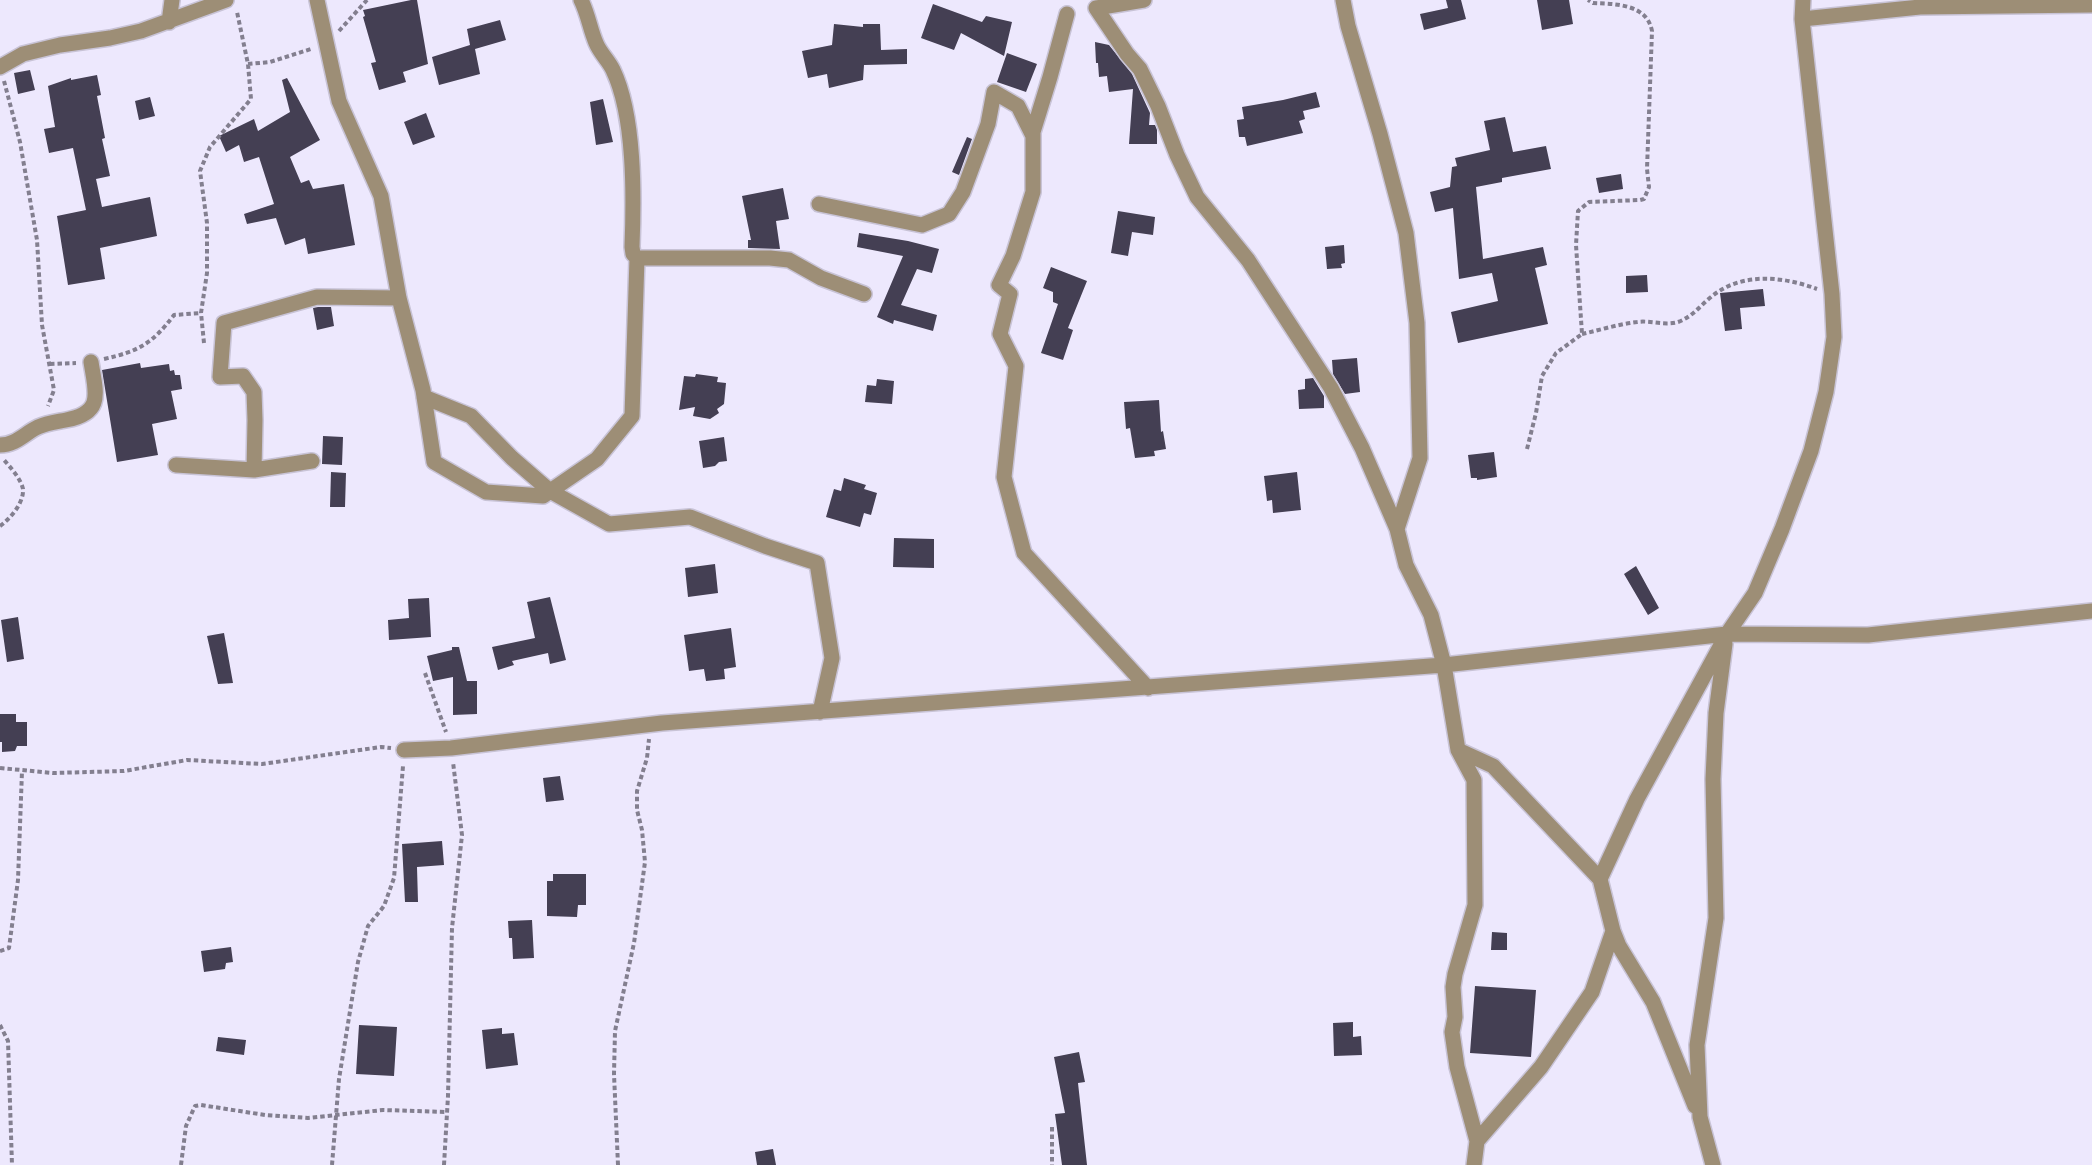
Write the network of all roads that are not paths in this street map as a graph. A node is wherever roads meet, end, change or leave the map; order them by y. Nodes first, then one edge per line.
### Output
1 (172, 0) edge
2 (317, 0) edge
3 (581, 0) edge
4 (1144, 0) edge
5 (1150, 0) edge
6 (1156, 0) edge
7 (1343, 0) edge
8 (1803, 0) edge
9 (2063, 2) edge
10 (1099, 4) edge
11 (231, 5) edge
12 (2092, 5) edge
13 (1067, 14) dead end
14 (1802, 19) junction
15 (169, 21) junction
16 (0, 67) edge
17 (1033, 136) junction
18 (819, 204) dead end
19 (637, 258) junction
20 (864, 294) dead end
21 (399, 298) junction
22 (91, 362) road end
23 (424, 397) junction
24 (0, 445) edge
25 (312, 461) dead end
26 (176, 465) dead end
27 (254, 470) junction
28 (549, 491) junction
29 (1397, 529) junction
30 (2092, 611) edge
31 (1727, 634) junction
32 (1444, 665) junction
33 (1148, 688) junction
34 (820, 712) junction
35 (404, 750) road end
36 (1458, 750) junction
37 (1600, 879) junction
38 (1613, 931) junction
39 (1700, 1117) junction
40 (1477, 1141) junction
41 (1474, 1165) edge
42 (1713, 1165) edge

1 - 15 street
2 - 21 street
3 - 19 street
4 - 10 street
5 - 6 street
7 - 29 street
8 - 14 street
9 - 12 street
9 - 14 street
10 - 29 street
11 - 15 street
13 - 17 street
14 - 31 street
15 - 16 street
17 - 18 street
17 - 33 street
19 - 20 street
19 - 28 street
21 - 23 street
21 - 27 street
22 - 24 street
23 - 28 street
23 - 28 street
25 - 27 street
26 - 27 street
28 - 34 street
29 - 32 street
30 - 31 street
31 - 32 street
31 - 37 street
31 - 39 street
32 - 33 street
32 - 36 street
33 - 34 street
34 - 35 street
36 - 37 street
36 - 40 street
37 - 38 street
38 - 39 street
38 - 40 street
39 - 42 street
40 - 41 street

